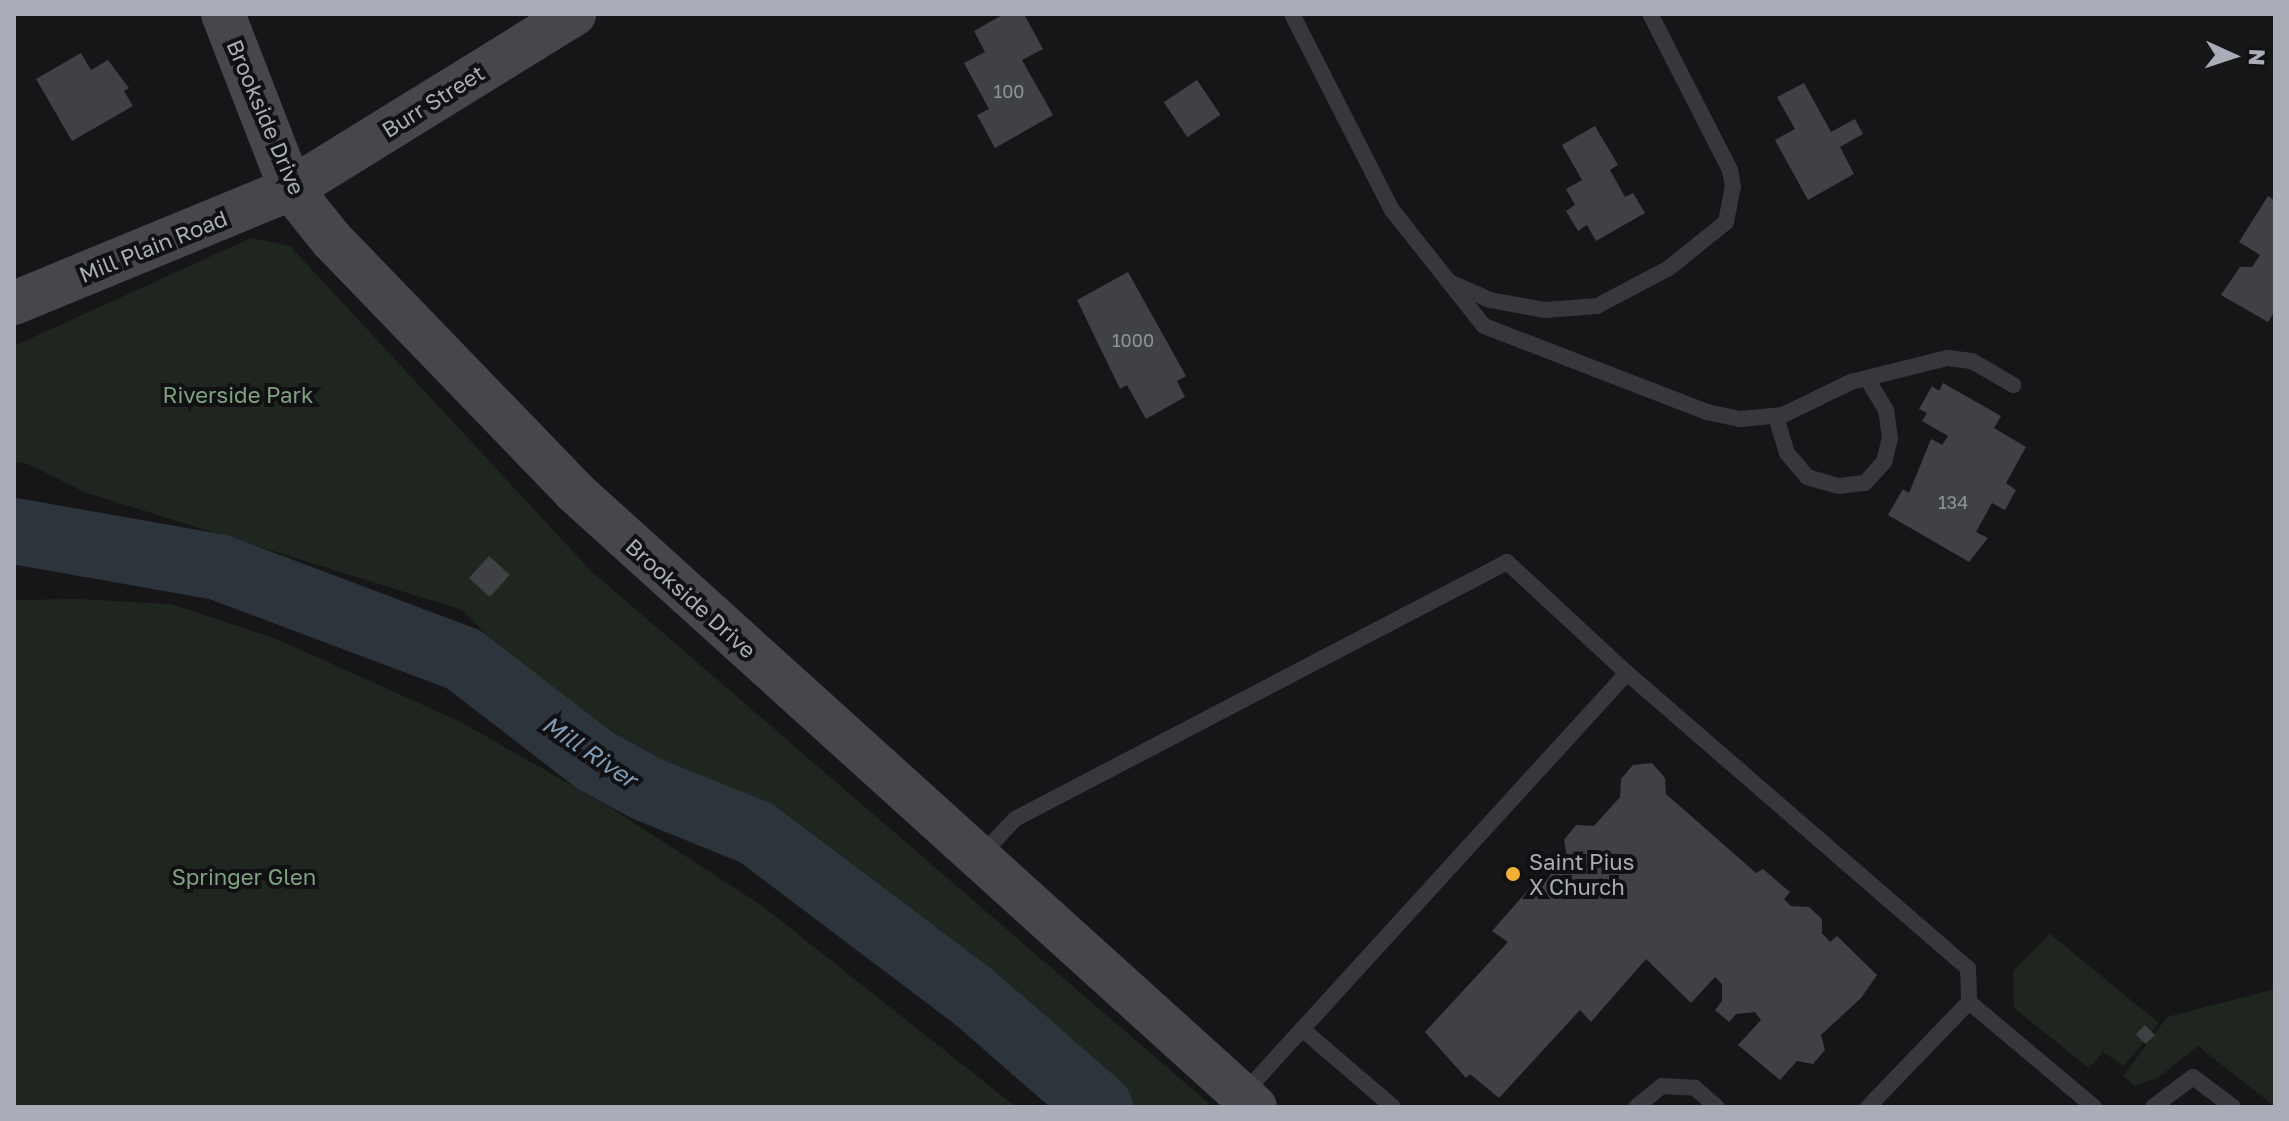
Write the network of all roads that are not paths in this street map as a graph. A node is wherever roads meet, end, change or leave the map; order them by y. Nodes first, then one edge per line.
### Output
1 (223, 14) edge
2 (574, 14) edge
3 (1292, 14) edge
4 (1650, 14) edge
5 (291, 189) junction
6 (1452, 283) junction
7 (14, 303) edge
8 (1867, 378) junction
9 (2013, 385) dead end
10 (1776, 417) junction
11 (1627, 673) junction
12 (979, 857) junction
13 (1969, 1002) junction
14 (1302, 1029) junction
15 (1248, 1101) edge
16 (1393, 1107) edge
17 (1636, 1107) edge
18 (1717, 1107) edge
19 (1868, 1107) edge
20 (2094, 1107) edge
21 (2153, 1107) edge
22 (2233, 1107) edge

1 - 5 main road, Brookside Drive
2 - 5 main road, Burr Street
3 - 6 lane
4 - 6 lane
5 - 7 main road, Mill Plain Road
5 - 12 main road, Brookside Drive
6 - 10 lane
8 - 9 lane
8 - 10 lane
8 - 10 lane
11 - 12 lane
11 - 13 lane
11 - 14 lane
12 - 15 main road, Brookside Drive
13 - 19 lane
13 - 20 lane
14 - 15 lane
14 - 16 lane
17 - 18 lane
21 - 22 lane

